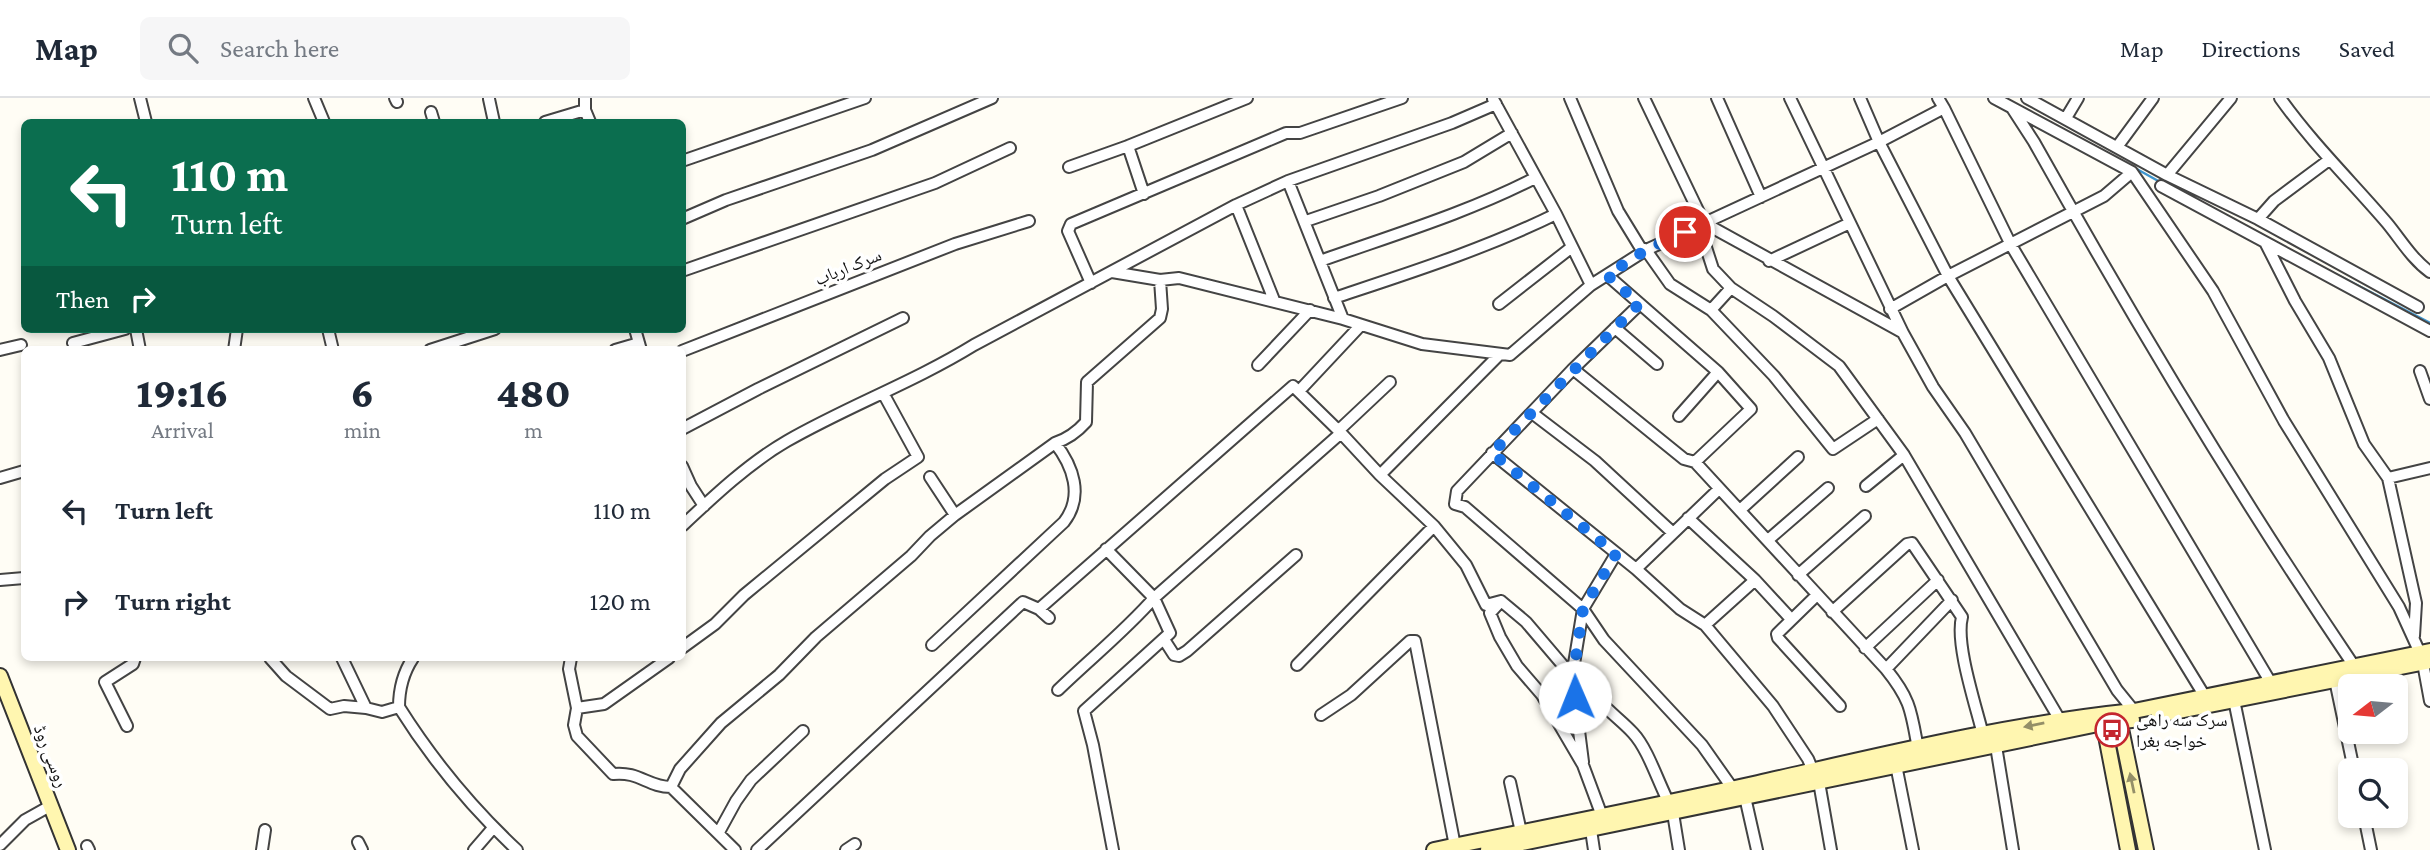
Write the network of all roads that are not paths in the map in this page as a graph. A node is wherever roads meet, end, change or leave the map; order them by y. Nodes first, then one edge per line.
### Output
1 (140, 98) edge
2 (314, 98) edge
3 (865, 98) edge
4 (992, 98) edge
5 (1247, 98) edge
6 (1402, 98) edge
7 (1570, 98) edge
8 (1644, 98) edge
9 (1717, 98) edge
10 (1790, 98) edge
11 (1860, 98) edge
12 (1994, 98) edge
13 (2027, 98) edge
14 (2078, 98) edge
15 (2153, 98) edge
16 (2231, 98) edge
17 (2280, 98) edge
18 (489, 99) edge
19 (1494, 101) edge
20 (1222, 103) edge
21 (1941, 103) edge
22 (585, 104) edge
23 (2011, 107) junction
24 (2066, 118) junction
25 (145, 119) edge
26 (323, 119) edge
27 (493, 119) edge
28 (552, 119) edge
29 (1512, 133) junction
30 (1879, 142) junction
31 (1128, 146) junction
32 (2117, 146) junction
33 (1010, 148) dead end
34 (686, 160) edge
35 (2329, 160) junction
36 (1823, 166) junction
37 (1069, 167) dead end
38 (2132, 172) junction
39 (2167, 175) junction
40 (1535, 177) junction
41 (1289, 181) junction
42 (2161, 186) dead end
43 (1144, 194) junction
44 (1761, 197) junction
45 (1236, 205) junction
46 (2072, 211) junction
47 (1556, 214) junction
48 (686, 217) edge
49 (2258, 219) junction
50 (1029, 220) dead end
51 (1306, 221) junction
52 (1704, 223) junction
53 (1850, 223) junction
54 (2011, 244) junction
55 (2266, 244) junction
56 (1572, 247) junction
57 (1646, 250) junction
58 (1320, 261) junction
59 (1769, 261) junction
60 (686, 270) edge
61 (1112, 272) junction
62 (2430, 272) edge
63 (1607, 275) junction
64 (1948, 276) junction
65 (1160, 280) junction
66 (1091, 283) junction
67 (1591, 285) junction
68 (1731, 288) junction
69 (1334, 298) junction
70 (1273, 300) junction
71 (1499, 304) dead end
72 (1639, 304) junction
73 (2418, 307) dead end
74 (1890, 309) junction
75 (1310, 310) junction
76 (1711, 310) junction
77 (903, 318) dead end
78 (1343, 319) junction
79 (1360, 326) junction
80 (1615, 328) junction
81 (2430, 331) edge
82 (110, 333) edge
83 (483, 333) edge
84 (1903, 333) junction
85 (73, 343) dead end
86 (21, 345) dead end
87 (442, 346) edge
88 (0, 350) edge
89 (686, 350) edge
90 (1500, 354) junction
91 (1657, 364) dead end
92 (1258, 365) dead end
93 (1573, 369) junction
94 (2420, 371) dead end
95 (1718, 372) junction
96 (1390, 382) dead end
97 (1300, 390) junction
98 (883, 393) junction
99 (2430, 399) edge
100 (1532, 412) junction
101 (1679, 416) dead end
102 (1878, 419) junction
103 (686, 427) edge
104 (1340, 431) junction
105 (1055, 443) junction
106 (1492, 453) junction
107 (1904, 455) junction
108 (1798, 457) dead end
109 (1695, 462) junction
110 (2430, 468) edge
111 (21, 472) edge
112 (686, 475) edge
113 (1380, 475) junction
114 (930, 477) dead end
115 (0, 478) edge
116 (2388, 478) junction
117 (1866, 486) dead end
118 (1828, 488) dead end
119 (1719, 489) junction
120 (704, 506) junction
121 (1740, 510) junction
122 (955, 515) junction
123 (1865, 516) dead end
124 (1688, 517) junction
125 (686, 522) edge
126 (1434, 526) junction
127 (1672, 533) junction
128 (1768, 540) junction
129 (1106, 549) junction
130 (1616, 554) junction
131 (1296, 555) dead end
132 (1636, 569) junction
133 (1798, 575) junction
134 (21, 578) edge
135 (0, 580) edge
136 (1755, 580) junction
137 (1938, 580) junction
138 (1816, 595) junction
139 (1154, 598) junction
140 (1952, 600) junction
141 (1501, 601) junction
142 (1039, 609) junction
143 (1583, 609) junction
144 (1832, 611) junction
145 (1049, 618) dead end
146 (1791, 619) junction
147 (1705, 625) junction
148 (2414, 636) junction
149 (1165, 641) junction
150 (686, 645) edge
151 (932, 645) dead end
152 (1865, 648) junction
153 (2426, 657) edge
154 (134, 661) edge
155 (273, 661) edge
156 (343, 661) edge
157 (401, 661) edge
158 (411, 661) edge
159 (570, 661) edge
160 (665, 661) edge
161 (1297, 665) dead end
162 (2354, 666) junction
163 (1886, 669) junction
164 (405, 670) junction
165 (1573, 676) junction
166 (1, 680) edge
167 (2335, 680) junction
168 (2271, 683) junction
169 (1058, 690) dead end
170 (2204, 695) junction
171 (2234, 701) junction
172 (2430, 701) edge
173 (1840, 706) dead end
174 (366, 708) junction
175 (399, 708) junction
176 (577, 708) junction
177 (2134, 711) junction
178 (1321, 715) dead end
179 (2118, 717) junction
180 (2102, 718) junction
181 (2060, 720) junction
182 (127, 726) dead end
183 (803, 731) dead end
184 (1983, 735) junction
185 (1996, 746) junction
186 (1918, 749) junction
187 (2351, 758) edge
188 (1583, 765) junction
189 (1896, 765) junction
190 (1816, 777) junction
191 (1510, 782) dead end
192 (671, 787) junction
193 (1739, 793) junction
194 (50, 806) junction
195 (1671, 808) junction
196 (1602, 816) junction
197 (493, 828) junction
198 (2366, 828) edge
199 (265, 830) dead end
200 (1591, 830) junction
201 (1521, 831) junction
202 (719, 832) junction
203 (0, 845) edge
204 (1455, 846) junction
205 (1496, 849) edge
206 (68, 850) edge
207 (262, 850) edge
208 (474, 850) edge
209 (517, 850) edge
210 (735, 850) edge
211 (757, 850) edge
212 (1113, 850) edge
213 (1434, 850) edge
214 (1594, 850) edge
215 (1679, 850) edge
216 (1757, 850) edge
217 (1831, 850) edge
218 (1913, 850) edge
219 (2013, 850) edge
220 (2128, 850) edge
221 (2146, 850) edge
222 (2264, 850) edge
223 (2371, 850) edge

1 - 25 street
2 - 26 street
3 - 34 street
4 - 48 street
5 - 20 street
6 - 43 street
7 - 57 street
8 - 52 street
9 - 44 street
10 - 36 street
11 - 30 street
12 - 23 street
13 - 24 street
14 - 24 street
15 - 32 street
16 - 39 street
17 - 35 street
18 - 27 street
19 - 29 street
19 - 41 street
20 - 31 street
21 - 30 street
21 - 54 street
22 - 28 street
23 - 38 street
23 - 46 street
24 - 32 street
29 - 40 street
29 - 51 street
30 - 36 street
30 - 64 street
31 - 37 street
31 - 43 street
32 - 39 street
33 - 60 street
35 - 49 street
35 - 62 street
36 - 44 street
36 - 53 street
38 - 46 street
38 - 148 street
39 - 49 street
40 - 47 street
40 - 58 street
41 - 45 street
41 - 51 street
42 - 55 street
43 - 66 street
44 - 52 street
45 - 61 street
45 - 70 street
46 - 54 street
46 - 162 street
47 - 56 street
47 - 69 street
49 - 73 street
50 - 89 street, سرک ارباب
51 - 58 street
52 - 57 street
52 - 59 street
52 - 68 street
53 - 59 street
53 - 74 street
54 - 64 street
54 - 168 street
55 - 81 street
55 - 116 street
56 - 67 street
56 - 71 street
57 - 63 street
57 - 76 street
58 - 69 street
59 - 84 street
61 - 65 street
61 - 66 street
63 - 67 street
63 - 72 street
64 - 74 street
64 - 170 street
65 - 70 street
65 - 105 street
66 - 98 street
67 - 90 street
68 - 76 street
68 - 102 street
69 - 78 street
70 - 75 street
72 - 80 street
72 - 95 street
74 - 84 street
75 - 78 street
75 - 92 street
76 - 102 street
77 - 103 street
78 - 79 street
79 - 90 street
79 - 97 street
80 - 91 street
80 - 93 street
82 - 85 street
83 - 87 street
84 - 177 street
86 - 88 street
90 - 113 street
93 - 100 street
93 - 109 street
94 - 99 street
95 - 101 street
95 - 109 street
96 - 104 street
97 - 104 street
97 - 129 street
98 - 120 street
98 - 150 street
100 - 106 street
100 - 127 street
102 - 107 street
104 - 113 street
104 - 139 street
105 - 122 street
105 - 151 street
106 - 130 street
106 - 143 street
107 - 117 street
107 - 181 street
108 - 121 street
109 - 119 street
110 - 116 street
111 - 115 street
112 - 120 street
113 - 126 street
114 - 122 street
116 - 148 street
118 - 128 street
119 - 121 street
119 - 124 street
120 - 125 street
121 - 128 street
122 - 192 street
123 - 133 street
124 - 127 street
124 - 136 street
126 - 141 street
126 - 161 street
127 - 132 street
128 - 133 street
129 - 139 street
129 - 142 street
130 - 132 street
130 - 143 street
131 - 149 street
132 - 147 street
133 - 138 street
134 - 135 street
136 - 146 street
136 - 147 street
137 - 140 street
137 - 144 street
137 - 152 street
138 - 144 street
138 - 146 street
139 - 149 street
139 - 169 street
140 - 163 street
140 - 184 street
141 - 165 street
141 - 188 street
142 - 145 street
142 - 211 street
143 - 165 street
143 - 193 street
144 - 152 street
146 - 173 street
147 - 190 street
148 - 153 street
149 - 212 street
152 - 163 street
153 - 162 main road
153 - 167 main road
153 - 172 street
154 - 182 street
155 - 174 street
156 - 174 street
157 - 164 street
158 - 164 street
159 - 176 street
160 - 176 street
162 - 168 main road
163 - 186 street
164 - 175 street
165 - 188 street
165 - 195 street
166 - 194 main road, روسی روڈ
167 - 171 main road
167 - 187 street
168 - 170 main road
170 - 177 main road
171 - 179 main road
171 - 222 street
174 - 175 street
175 - 197 street
176 - 192 street
177 - 179 main road
178 - 204 street
179 - 180 main road
221 -> 179 main road
180 - 181 main road
180 - 185 main road
180 - 220 main road
181 -> 184 main road
183 - 202 street
184 - 186 main road
185 - 189 main road
185 - 219 street
186 - 190 main road
188 - 196 street
189 - 190 main road
189 - 218 street
190 - 193 main road
190 - 217 street
191 - 201 street
192 - 202 street
193 - 195 main road
193 - 216 street
194 - 203 street
194 - 206 main road, روسی روڈ
195 - 196 main road
195 - 200 main road
195 - 215 street
196 - 201 main road
197 - 208 street
197 - 209 street
198 - 223 street
199 - 207 street
200 - 205 main road
200 - 214 street
201 - 204 main road
202 - 210 street
204 - 213 main road

